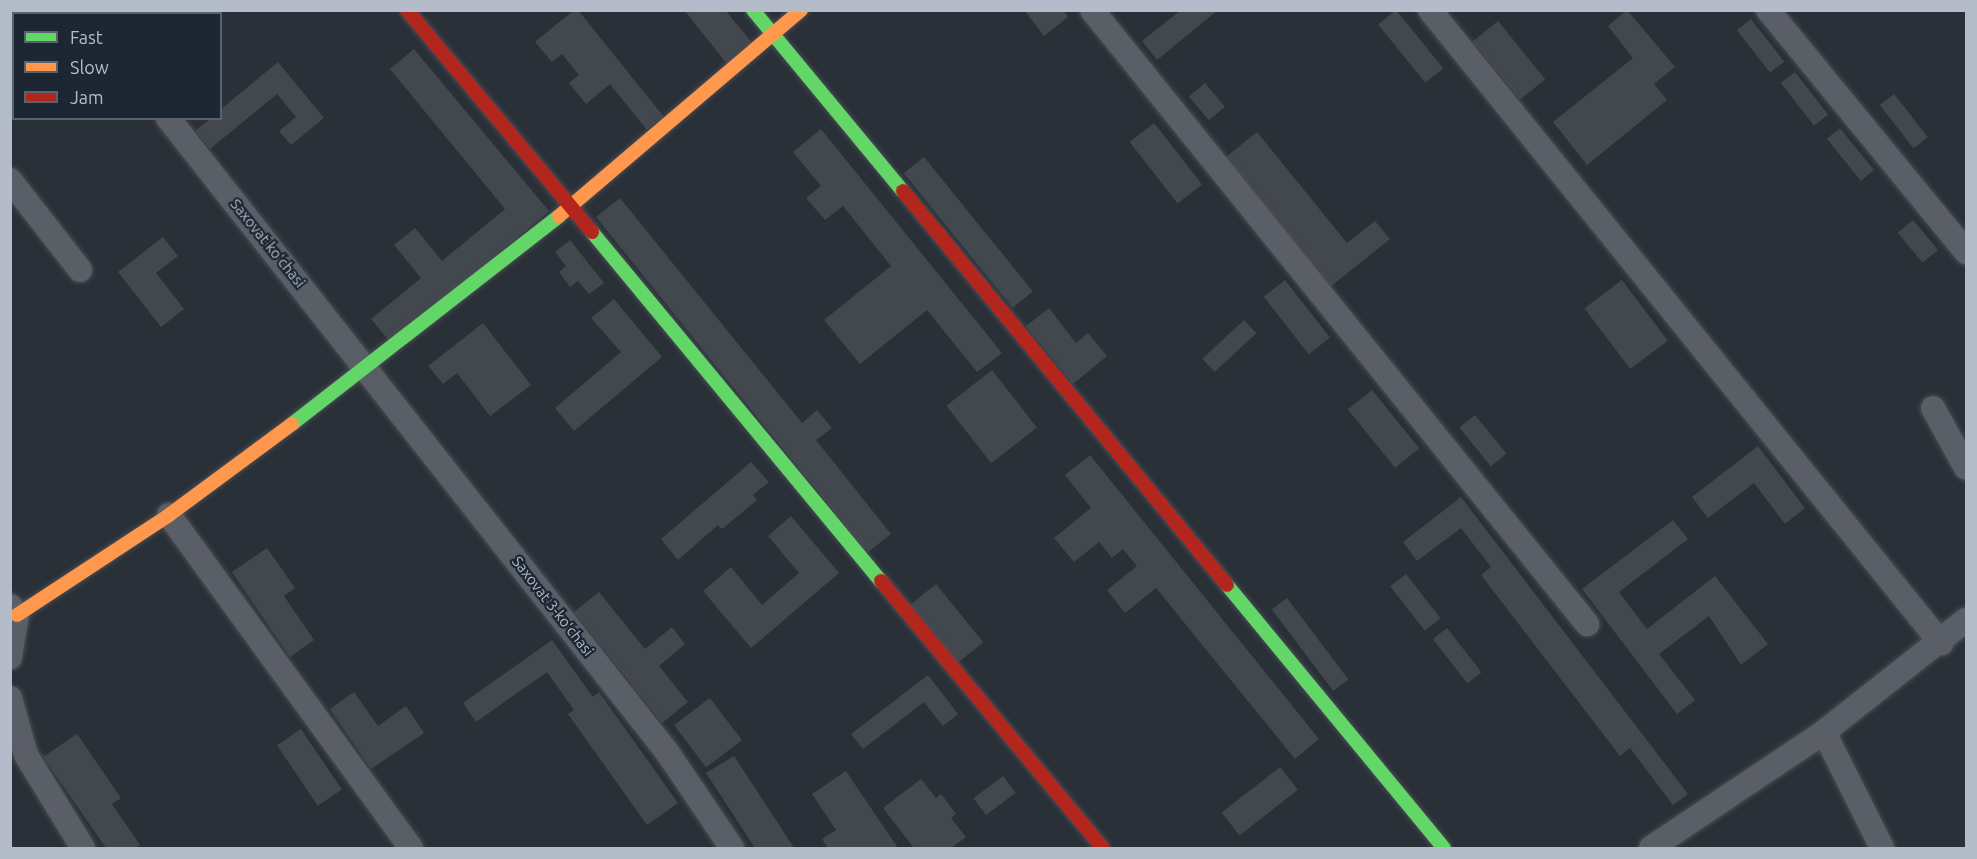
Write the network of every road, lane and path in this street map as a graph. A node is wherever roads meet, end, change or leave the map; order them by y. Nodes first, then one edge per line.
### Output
1 (408, 10) edge
2 (753, 10) edge
3 (801, 10) edge
4 (1092, 10) edge
5 (1430, 10) edge
6 (1768, 10) edge
7 (773, 34) junction
8 (170, 120) edge
9 (10, 180) edge
10 (570, 207) junction
11 (1966, 252) edge
12 (80, 270) dead end
13 (368, 368) junction
14 (1933, 408) dead end
15 (1966, 468) edge
16 (169, 516) junction
17 (14, 611) edge
18 (1966, 620) edge
19 (1587, 624) dead end
20 (1941, 643) junction
21 (10, 657) edge
22 (10, 698) edge
23 (1824, 732) junction
24 (83, 849) edge
25 (411, 849) edge
26 (732, 849) edge
27 (1102, 849) edge
28 (1444, 849) edge
29 (1651, 849) edge
30 (1882, 849) edge

1 - 10 street
2 - 7 street
3 - 7 street
4 - 19 street
5 - 20 street
6 - 11 street
7 - 10 street
7 - 28 street
8 - 13 street, Saxovat koʻchasi
9 - 12 street
10 - 13 street
10 - 27 street
13 - 16 street
13 - 26 street, Saxovat 3-koʻchasi
14 - 15 street
16 - 17 street
16 - 25 street
17 - 21 street
18 - 20 street
20 - 23 street
22 - 24 street
23 - 29 street
23 - 30 street

